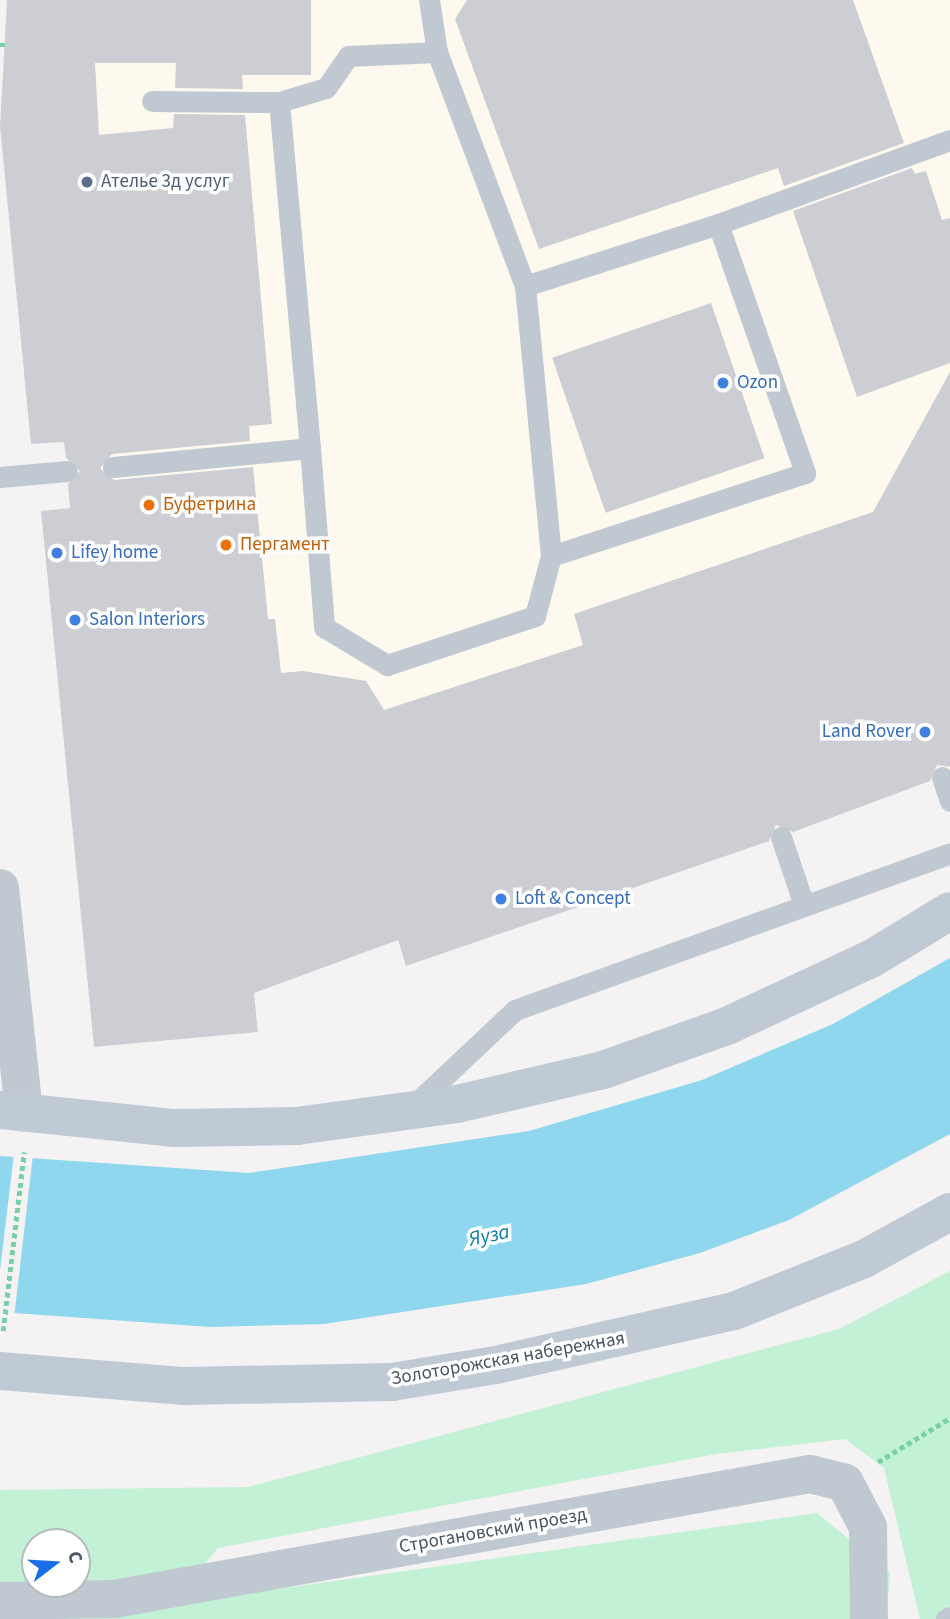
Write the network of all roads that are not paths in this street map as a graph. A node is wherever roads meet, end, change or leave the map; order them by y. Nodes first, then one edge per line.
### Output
1 (429, 0) edge
2 (437, 52) junction
3 (152, 102) dead end
4 (279, 102) junction
5 (950, 139) edge
6 (718, 224) junction
7 (525, 286) junction
8 (310, 448) junction
9 (113, 467) dead end
10 (67, 471) dead end
11 (0, 477) edge
12 (551, 556) junction
13 (942, 776) dead end
14 (950, 801) edge
15 (781, 837) dead end
16 (950, 853) edge
17 (0, 888) edge
18 (803, 902) junction
19 (950, 911) edge
20 (9, 1031) edge
21 (12, 1111) edge
22 (402, 1115) junction
23 (950, 1212) edge
24 (0, 1371) edge
25 (0, 1601) edge
26 (869, 1619) edge

1 - 2 lane
2 - 4 lane
2 - 7 lane
3 - 4 lane
4 - 8 lane
5 - 6 lane
6 - 7 lane
6 - 12 lane
7 - 12 lane
8 - 9 lane
8 - 12 lane
10 - 11 lane
13 - 14 lane
15 - 18 lane
16 - 18 lane
17 - 20 street
18 - 22 lane
19 - 22 main road
20 - 21 street
21 - 22 main road
23 - 24 main road, Золоторожская набережная
25 - 26 street, Строгановский проезд

